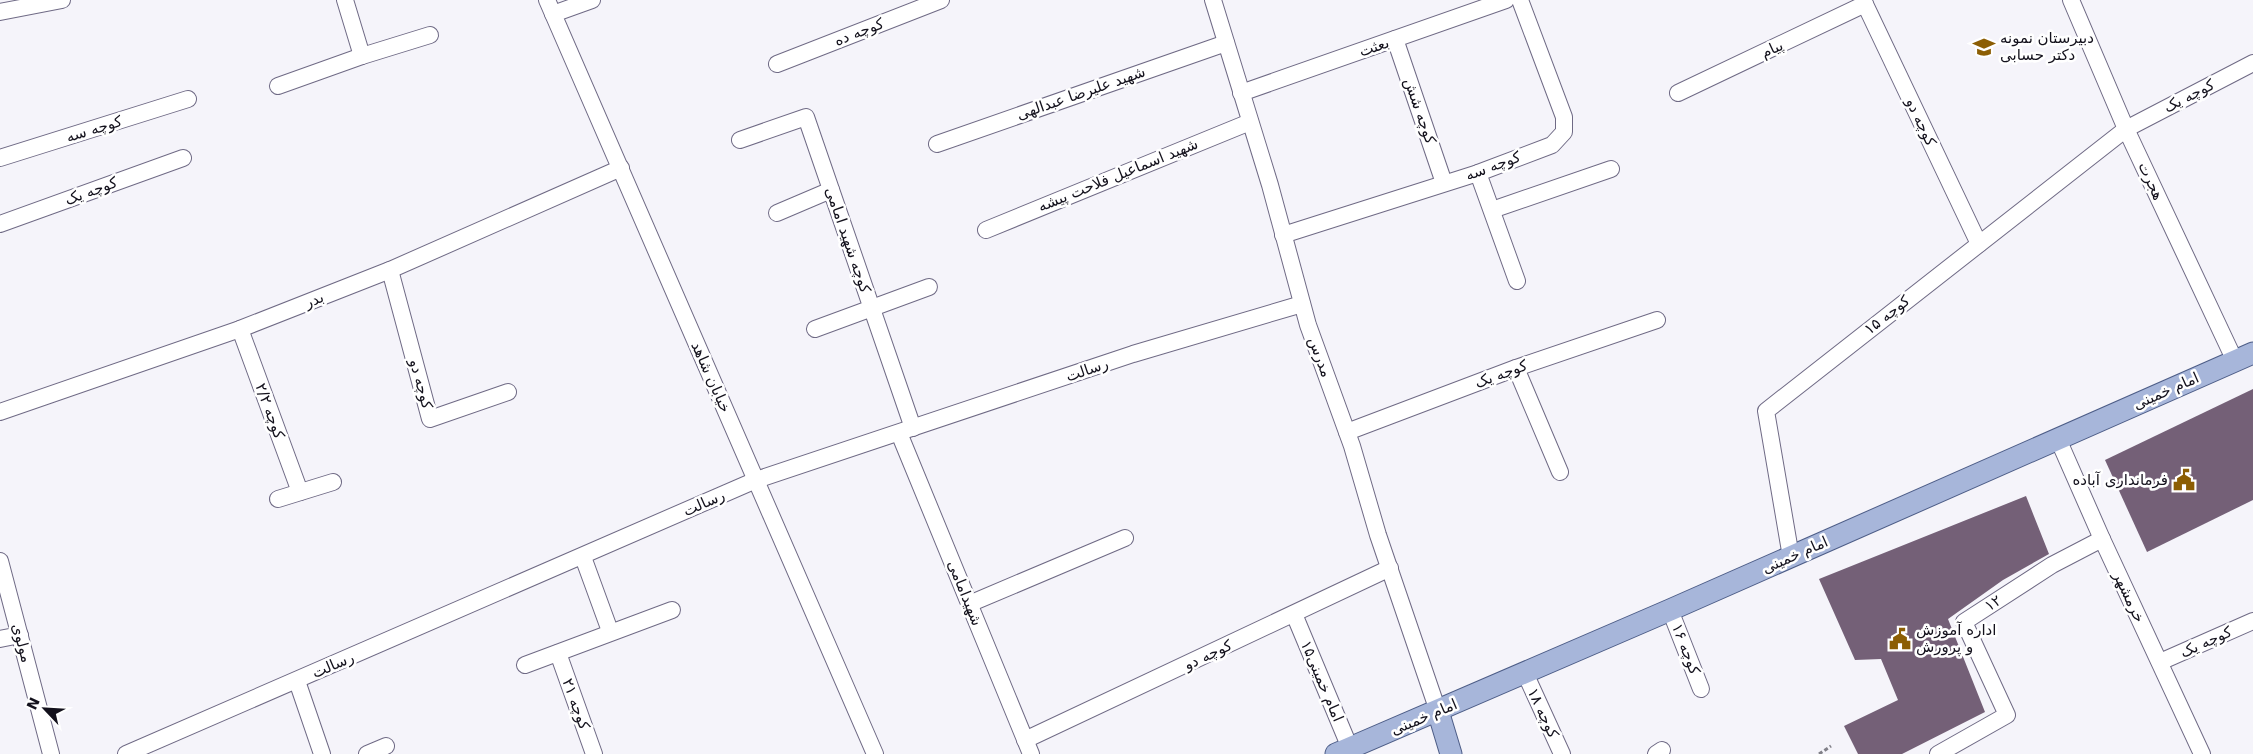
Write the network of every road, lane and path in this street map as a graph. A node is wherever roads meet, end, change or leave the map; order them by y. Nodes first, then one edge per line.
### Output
1 (62, 0) edge
2 (345, 0) edge
3 (592, 0) edge
4 (941, 0) edge
5 (1213, 0) edge
6 (1506, 0) edge
7 (1520, 0) edge
8 (2071, 0) edge
9 (1864, 2) edge
10 (550, 7) edge
11 (0, 12) edge
12 (430, 35) dead end
13 (1395, 39) junction
14 (1226, 43) junction
15 (362, 56) junction
16 (2253, 63) edge
17 (778, 64) dead end
18 (278, 86) dead end
19 (1241, 93) junction
20 (1678, 93) dead end
21 (188, 100) dead end
22 (1250, 122) junction
23 (2126, 129) junction
24 (740, 140) dead end
25 (937, 144) dead end
26 (0, 158) edge
27 (183, 158) dead end
28 (621, 168) junction
29 (1610, 168) dead end
30 (1478, 172) junction
31 (1444, 183) junction
32 (831, 190) junction
33 (1492, 210) junction
34 (777, 213) dead end
35 (0, 224) edge
36 (986, 230) dead end
37 (1283, 235) junction
38 (1979, 244) junction
39 (390, 270) junction
40 (1517, 281) dead end
41 (928, 287) dead end
42 (1302, 304) junction
43 (872, 309) junction
44 (1657, 320) dead end
45 (240, 329) junction
46 (815, 329) dead end
47 (2244, 357) edge
48 (1516, 368) junction
49 (508, 392) dead end
50 (0, 412) edge
51 (906, 430) junction
52 (1347, 432) junction
53 (2058, 439) junction
54 (1560, 472) dead end
55 (756, 480) junction
56 (333, 482) dead end
57 (300, 492) junction
58 (278, 498) dead end
59 (1124, 538) dead end
60 (2102, 539) junction
61 (584, 557) junction
62 (1791, 557) junction
63 (0, 561) edge
64 (1390, 568) junction
65 (969, 604) junction
66 (672, 610) dead end
67 (1670, 610) junction
68 (1294, 614) junction
69 (2253, 621) edge
70 (610, 631) junction
71 (20, 635) junction
72 (0, 639) edge
73 (558, 653) junction
74 (2160, 662) junction
75 (525, 665) dead end
76 (1525, 673) junction
77 (297, 681) junction
78 (1701, 689) dead end
79 (1438, 711) junction
80 (386, 746) dead end
81 (1831, 746) dead end
82 (1028, 747) edge
83 (1343, 751) edge
84 (51, 754) edge
85 (126, 754) edge
86 (322, 754) edge
87 (367, 754) edge
88 (594, 754) edge
89 (876, 754) edge
90 (1451, 754) edge
91 (1562, 754) edge
92 (1819, 754) edge
93 (1938, 754) edge
94 (2202, 754) edge

1 - 11 street
2 - 15 street
3 - 10 street
4 - 17 street, کوچه ده
5 - 14 street, مدرس
6 - 13 street, بعثت
7 - 30 street, کوچه سه
8 - 23 street, هجرت
9 - 20 street, پیام
9 - 38 street, کوچه دو
10 - 28 street, خیابان شاهد
12 - 15 street
13 - 19 street, بعثت
13 - 31 street, کوچه شش
14 - 19 street, مدرس
14 - 25 street, شهید علیرضا عبدالهی
15 - 18 street
16 - 23 street, کوچه یک
19 - 22 street, مدرس
21 - 26 street, کوچه سه
22 - 36 street, شهید اسماعیل فلاحت پیشه
22 - 37 street, مدرس
23 - 38 street, کوچه ۱۵
23 - 47 street, هجرت
24 - 32 street, کوچه شهید امامی
27 - 35 street, کوچه یک
28 - 39 street, بدر
28 - 55 street, خیابان شاهد
29 - 33 street
30 - 31 street, کوچه سه
30 - 33 street
31 - 37 street, کوچه سه
32 - 34 street
32 - 43 street, کوچه شهید امامی
33 - 40 street
37 - 42 street, مدرس
38 - 62 street, کوچه ۱۵
39 - 45 street, بدر
39 - 49 street, کوچه دو
41 - 43 street
42 - 51 street, رسالت
42 - 52 street, مدرس
43 - 46 street
43 - 51 street, کوچه شهید امامی
44 - 48 street, کوچه یک
45 - 50 street, بدر
45 - 57 street, کوچه ۲/۲
47 - 53 main road, امام خمینی
48 - 52 street, کوچه یک
48 - 54 street
51 - 55 street, رسالت
51 - 65 street, شهیدامامی
52 - 64 street, مدرس
53 - 60 street, خرمشهر
53 - 62 main road, امام خمینی
55 - 61 street, رسالت
55 - 89 street, خیابان شاهد
56 - 57 street
57 - 58 street
59 - 65 street
60 - 74 street, خرمشهر
60 - 93 street, ۱۲
61 - 70 street
61 - 77 street, رسالت
62 - 67 main road, امام خمینی
63 - 71 street, مولوی
64 - 68 street, کوچه دو
64 - 79 street, مدرس
65 - 82 street, شهیدامامی
66 - 70 street
67 - 76 main road, امام خمینی
67 - 78 street, کوچه ۱۶
68 - 82 street, کوچه دو
68 - 83 street, امام خمینی۱۵
69 - 74 street, کوچه یک
70 - 73 street
71 - 72 street
71 - 84 street, مولوی
73 - 75 street
73 - 88 street, کوچه ۲۱
74 - 94 street, خرمشهر
76 - 79 main road, امام خمینی
76 - 91 street, کوچه ۱۸
77 - 85 street, رسالت
77 - 86 street
79 - 83 main road, امام خمینی
79 - 90 main road
80 - 87 street
81 - 92 path

